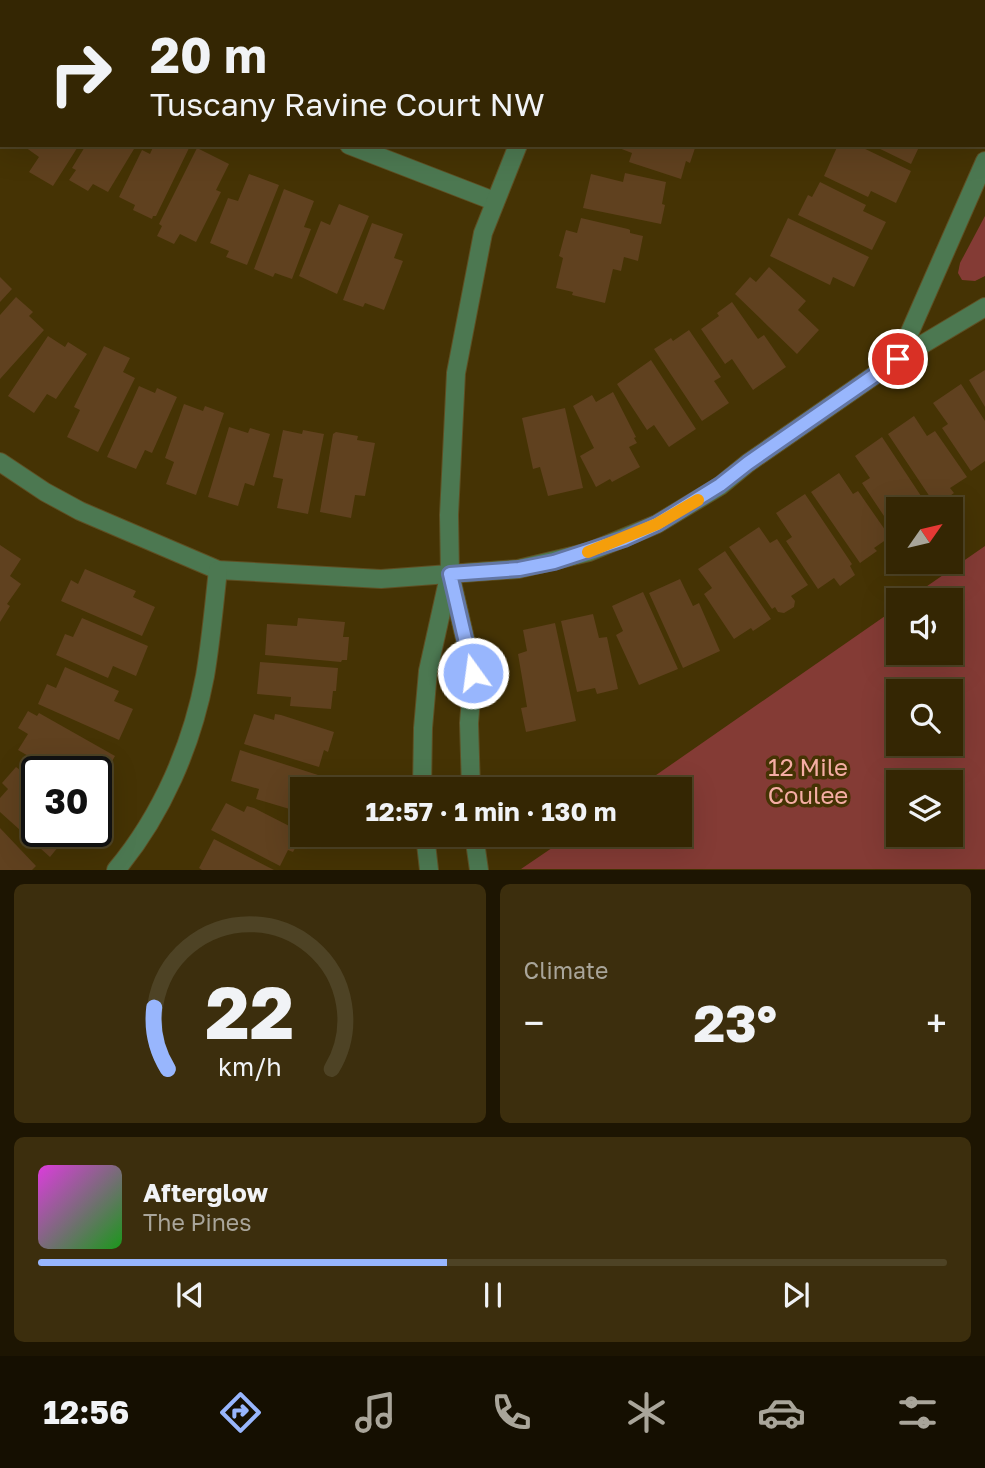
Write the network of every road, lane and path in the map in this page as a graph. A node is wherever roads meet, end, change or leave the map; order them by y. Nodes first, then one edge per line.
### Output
1 (354, 147) edge
2 (517, 147) edge
3 (985, 161) edge
4 (494, 201) junction
5 (985, 307) edge
6 (898, 359) junction
7 (0, 463) edge
8 (218, 570) junction
9 (450, 574) junction
10 (422, 777) edge
11 (471, 777) edge
12 (426, 847) edge
13 (476, 847) edge
14 (116, 870) edge
15 (429, 870) edge
16 (479, 870) edge

1 - 4 street
2 - 4 street
3 - 6 street
4 - 9 street
5 - 6 street
6 - 9 street
7 - 8 street
8 - 9 street
8 - 14 street
9 - 10 street
9 - 11 street
12 - 15 street
13 - 16 street

